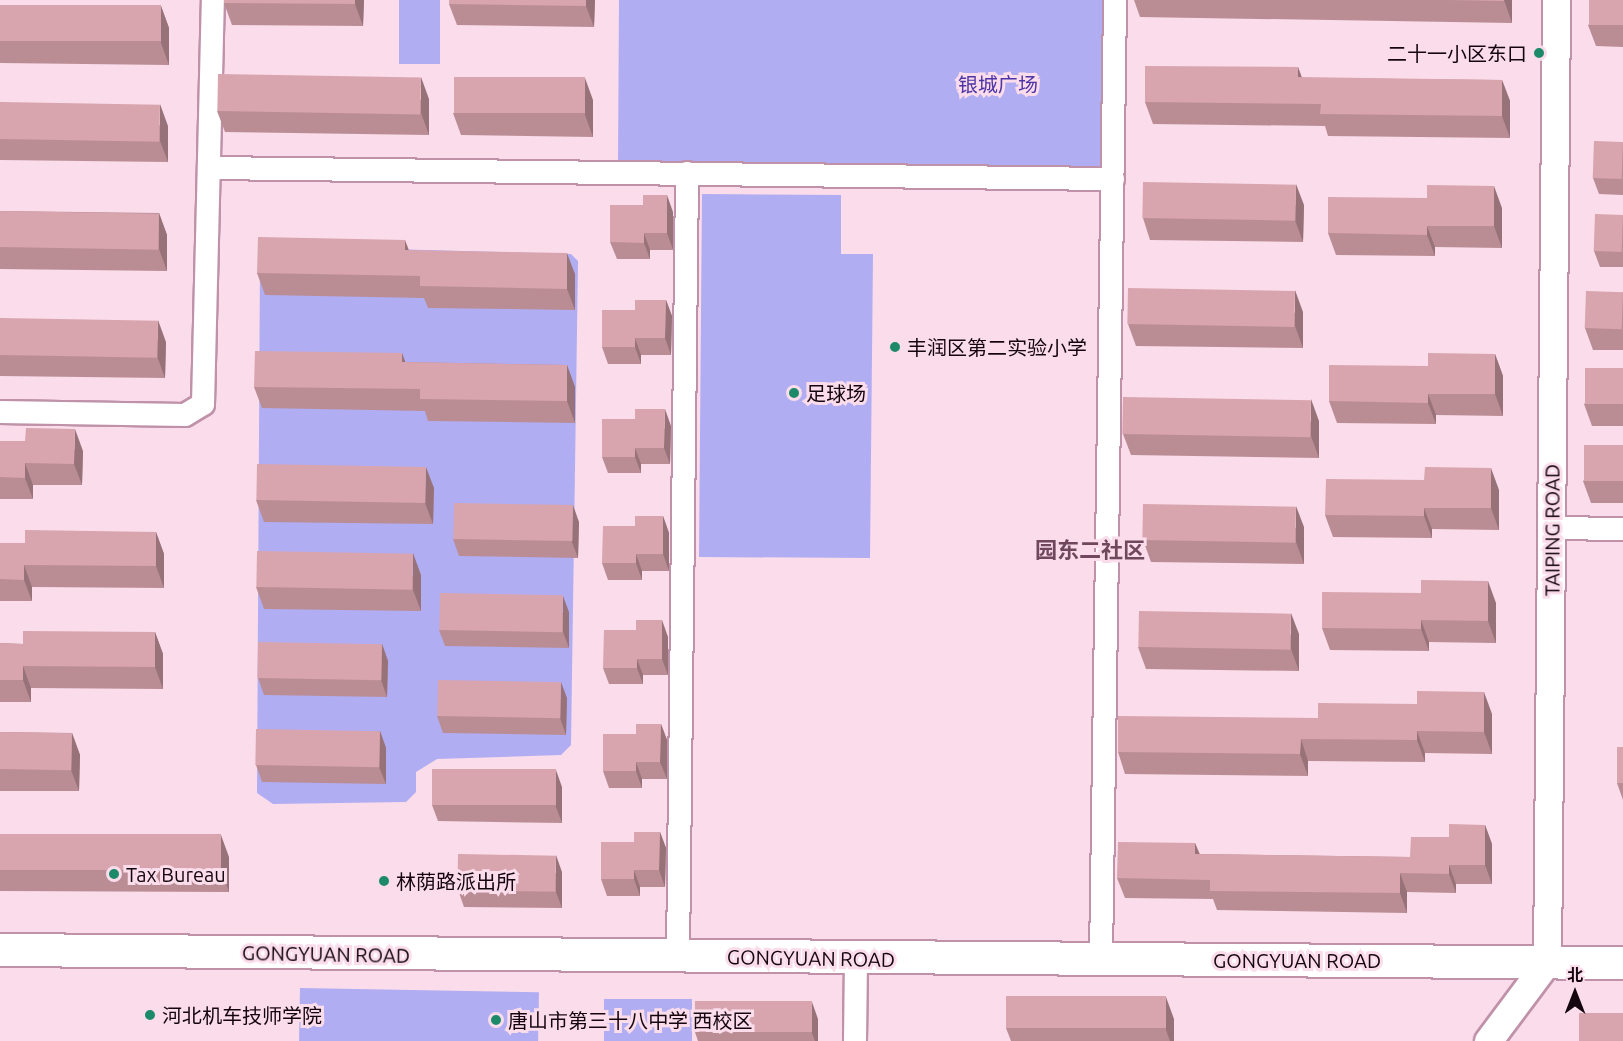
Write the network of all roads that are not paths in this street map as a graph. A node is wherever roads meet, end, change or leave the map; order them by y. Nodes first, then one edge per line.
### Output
1 (213, 0) edge
2 (1115, 0) edge
3 (1556, 0) edge
4 (209, 168) junction
5 (687, 173) junction
6 (1113, 178) junction
7 (0, 412) edge
8 (1552, 528) junction
9 (1623, 528) edge
10 (0, 950) edge
11 (678, 957) junction
12 (1101, 958) junction
13 (856, 959) junction
14 (1547, 962) junction
15 (1623, 963) edge
16 (855, 1041) edge
17 (1488, 1041) edge

1 - 4 street
2 - 6 street
3 - 8 street, TAIPING ROAD
4 - 5 street
4 - 7 street
5 - 6 street
5 - 11 street
6 - 12 street
8 - 9 street
8 - 14 street, TAIPING ROAD
10 - 11 main road, GONGYUAN ROAD
11 - 13 main road, GONGYUAN ROAD
12 - 13 main road, GONGYUAN ROAD
12 - 14 main road, GONGYUAN ROAD
13 - 16 street
14 - 15 main road, GONGYUAN ROAD
14 - 17 street

